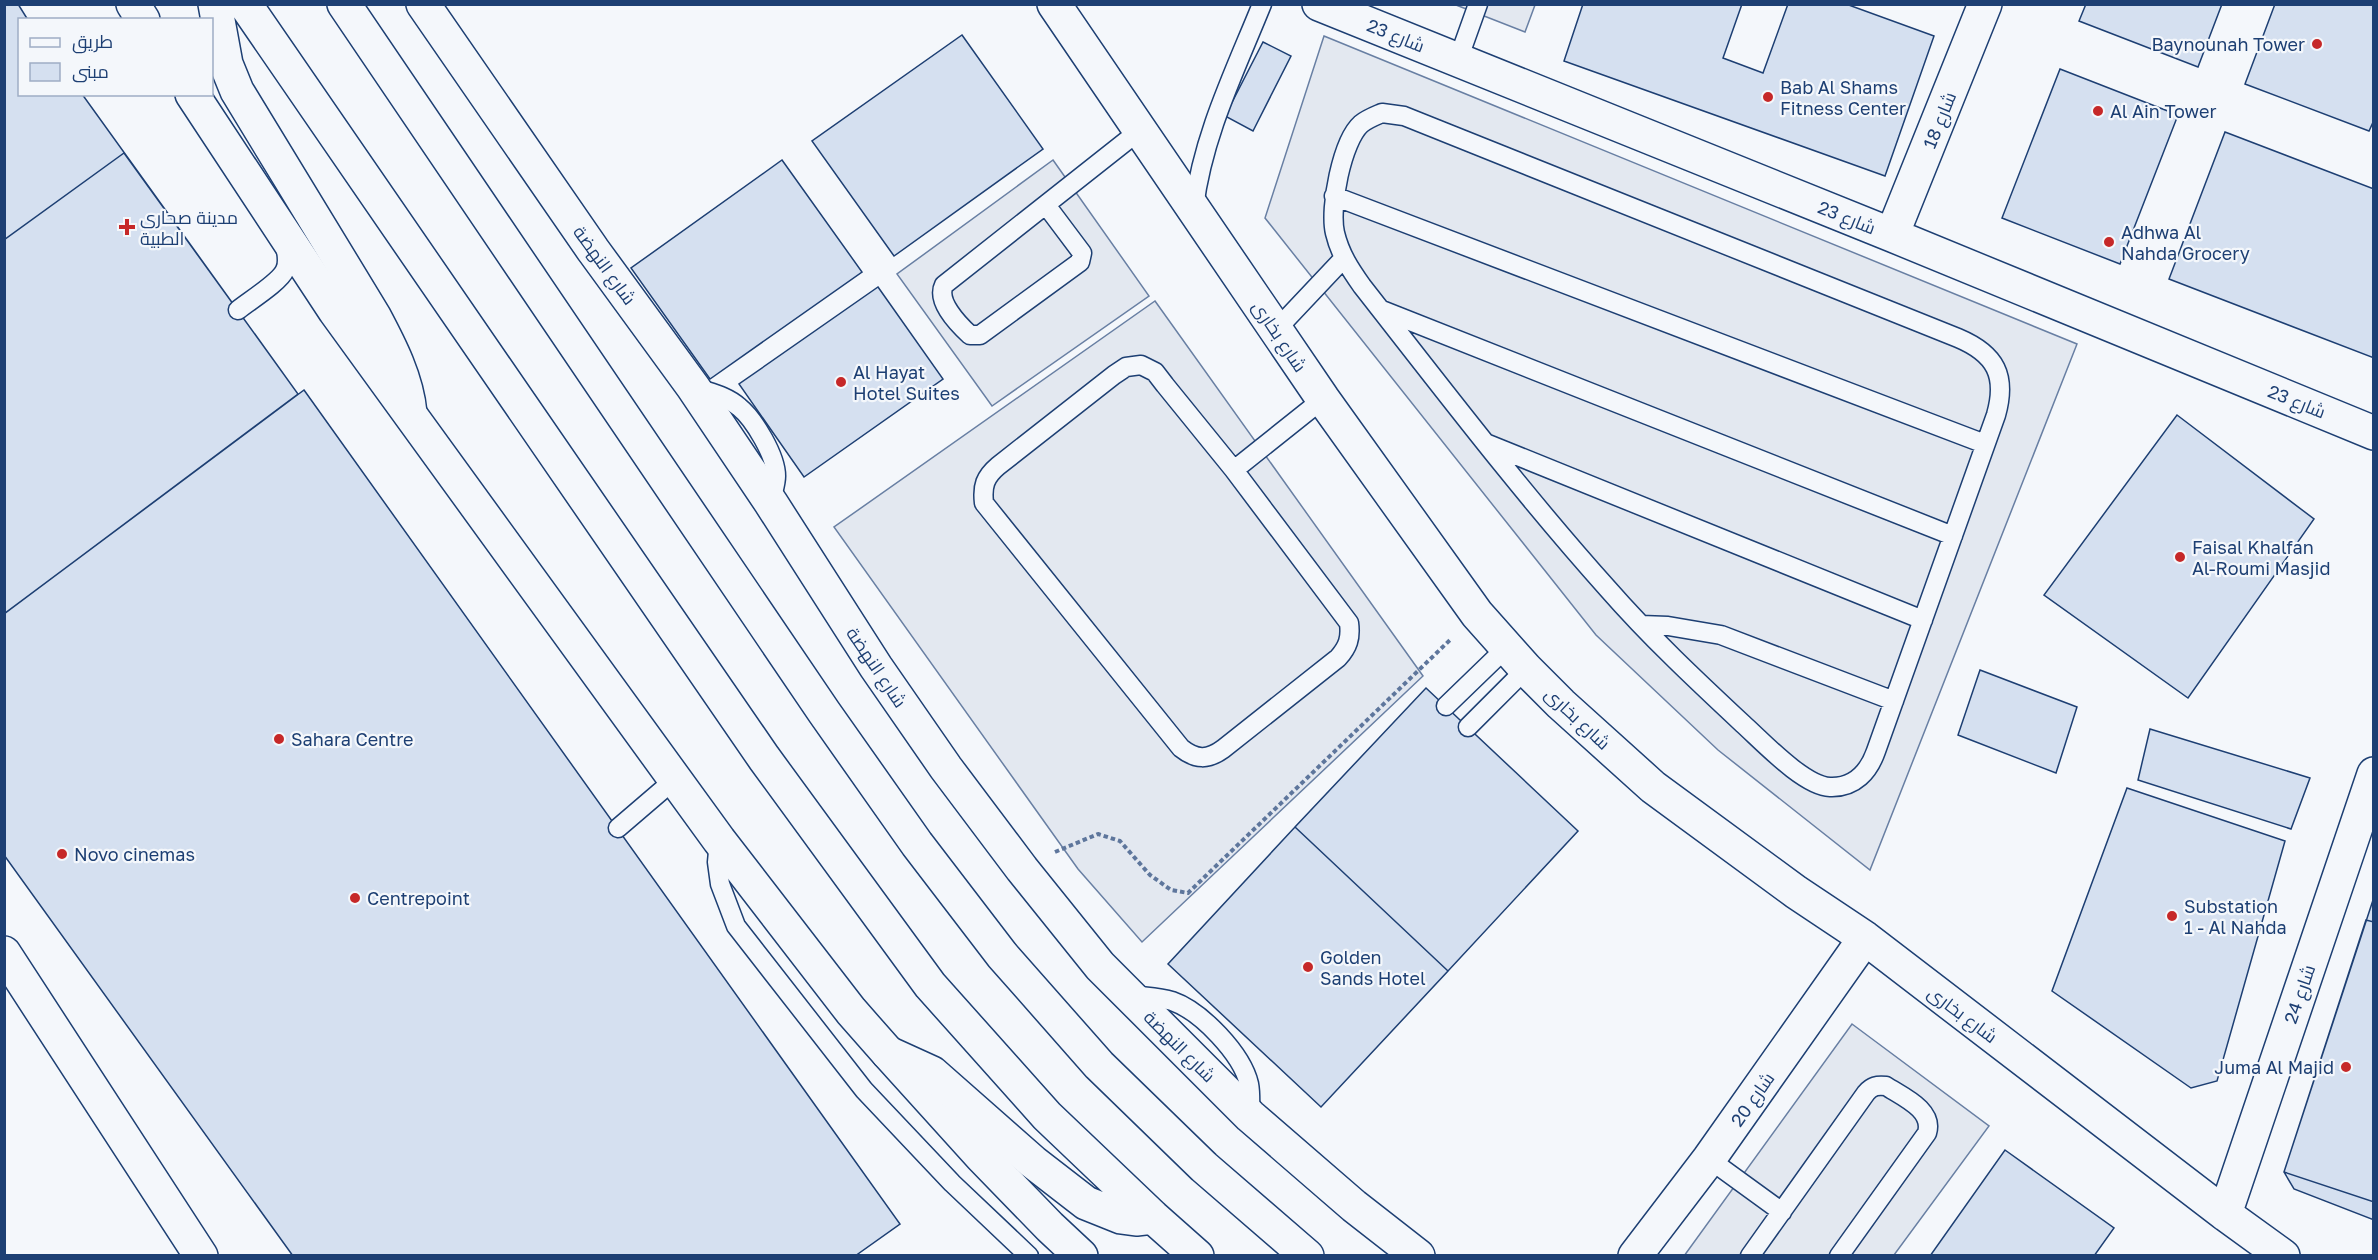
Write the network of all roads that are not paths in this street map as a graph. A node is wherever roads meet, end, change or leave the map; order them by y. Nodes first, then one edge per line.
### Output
1 (134, 4) edge
2 (215, 4) edge
3 (245, 4) edge
4 (344, 4) edge
5 (423, 4) edge
6 (1054, 4) edge
7 (1262, 4) edge
8 (1319, 4) edge
9 (1478, 4) edge
10 (1985, 4) edge
11 (142, 18) edge
12 (1458, 60) junction
13 (193, 96) edge
14 (1139, 130) junction
15 (1334, 196) junction
16 (1046, 205) junction
17 (1193, 208) junction
18 (281, 230) junction
19 (1892, 235) junction
20 (1343, 259) junction
21 (1380, 309) junction
22 (238, 310) dead end
23 (1276, 330) junction
24 (1323, 399) junction
25 (410, 413) junction
26 (2373, 433) edge
27 (1486, 443) junction
28 (1985, 444) junction
29 (1234, 470) junction
30 (1953, 536) junction
31 (1923, 620) junction
32 (1641, 626) junction
33 (1516, 658) junction
34 (1894, 701) junction
35 (1446, 706) dead end
36 (1468, 727) dead end
37 (2373, 774) edge
38 (674, 780) junction
39 (618, 828) dead end
40 (719, 840) junction
41 (1865, 938) junction
42 (4, 953) edge
43 (888, 1053) junction
44 (1709, 1159) junction
45 (1782, 1212) junction
46 (2225, 1214) junction
47 (1153, 1217) junction
48 (201, 1256) edge
49 (1029, 1256) edge
50 (1081, 1256) edge
51 (1197, 1256) edge
52 (1307, 1256) edge
53 (1418, 1256) edge
54 (1635, 1256) edge
55 (1750, 1256) edge
56 (1839, 1256) edge
57 (2283, 1256) edge

1 - 11 street
2 - 25 street
3 - 47 street
4 - 52 street
5 - 53 street, شارع النهضة
6 - 14 street, شارع بخارى
7 - 17 lane
8 - 12 street, شارع 23
9 - 12 lane
10 - 19 street, شارع 18
12 - 19 street, شارع 23
13 - 18 street
14 - 16 lane
14 - 17 street, شارع بخارى
15 - 20 lane
15 - 28 lane
15 - 28 lane
16 - 16 lane
17 - 23 street, شارع بخارى
18 - 22 lane
18 - 25 street
19 - 26 street, شارع 23
20 - 21 lane
20 - 23 lane
21 - 27 lane
21 - 30 lane
23 - 24 street, شارع بخارى
24 - 29 lane
24 - 33 street, شارع بخارى
25 - 38 street
27 - 31 lane
27 - 32 lane
28 - 30 lane
29 - 29 lane
30 - 31 lane
31 - 34 lane
32 - 34 lane
32 - 34 lane
33 - 35 lane
33 - 36 lane
33 - 41 street, شارع بخارى
37 - 46 street, شارع 24
38 - 39 lane
38 - 40 street
40 - 43 street
40 - 49 lane
41 - 44 street, شارع 20
41 - 46 street, شارع بخارى
42 - 48 street
43 - 47 street
43 - 50 street
44 - 45 lane
44 - 54 street, شارع 20
45 - 55 lane
45 - 56 lane
46 - 57 street, شارع بخارى
47 - 51 street

